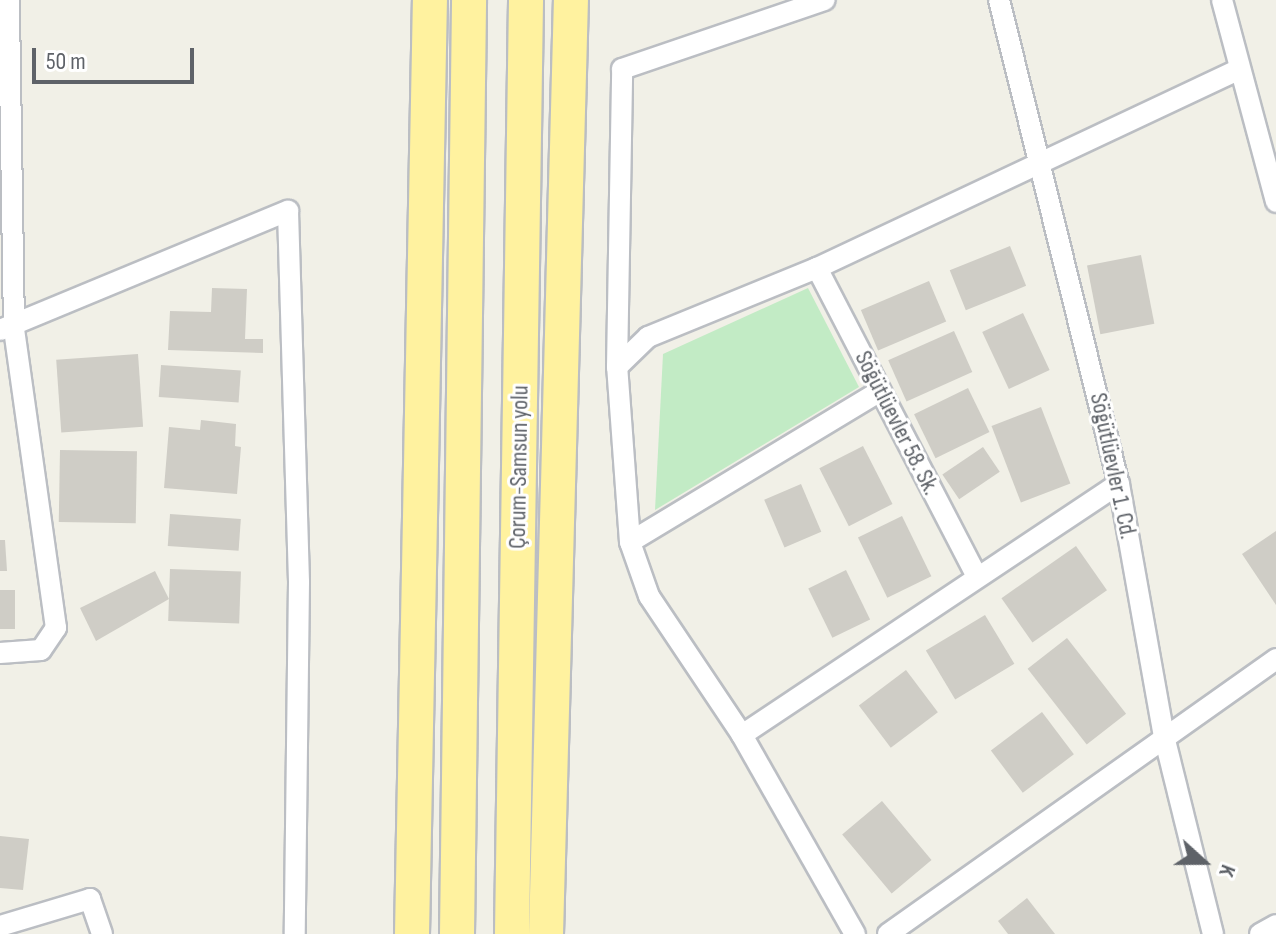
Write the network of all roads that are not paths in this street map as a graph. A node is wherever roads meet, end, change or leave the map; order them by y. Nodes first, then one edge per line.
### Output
1 (9, 0) edge
2 (430, 0) edge
3 (469, 0) edge
4 (526, 0) edge
5 (571, 0) edge
6 (825, 0) edge
7 (999, 0) edge
8 (1222, 0) edge
9 (1240, 69) junction
10 (1041, 165) junction
11 (1275, 196) edge
12 (817, 268) junction
13 (7, 329) edge
14 (617, 367) junction
15 (880, 391) junction
16 (1119, 484) junction
17 (630, 542) junction
18 (977, 577) junction
19 (0, 653) edge
20 (1276, 659) edge
21 (742, 735) junction
22 (1164, 736) junction
23 (1276, 925) edge
24 (0, 926) edge
25 (102, 934) edge
26 (295, 934) edge
27 (412, 934) edge
28 (457, 934) edge
29 (512, 934) edge
30 (546, 934) edge
31 (855, 934) edge
32 (888, 934) edge
33 (1213, 934) edge
34 (1260, 934) edge

1 - 13 street
2 - 27 highway
3 - 28 highway
4 - 29 highway, Çorum-Samsun yolu
5 - 30 highway
6 - 14 street
7 - 10 street, Söğütlüevler 1. Cd.
8 - 9 street
9 - 10 street
9 - 11 street
10 - 12 street
10 - 16 street, Söğütlüevler 1. Cd.
12 - 14 street
12 - 15 street, Söğütlüevler 58. Sk.
13 - 19 street
13 - 26 street
14 - 17 street
15 - 17 street
15 - 18 street, Söğütlüevler 58. Sk.
16 - 18 street
16 - 22 street, Söğütlüevler 1. Cd.
17 - 21 street
18 - 21 street
20 - 22 street
21 - 31 street
22 - 32 street
22 - 33 street, Söğütlüevler 1. Cd.
23 - 34 street
24 - 25 street

